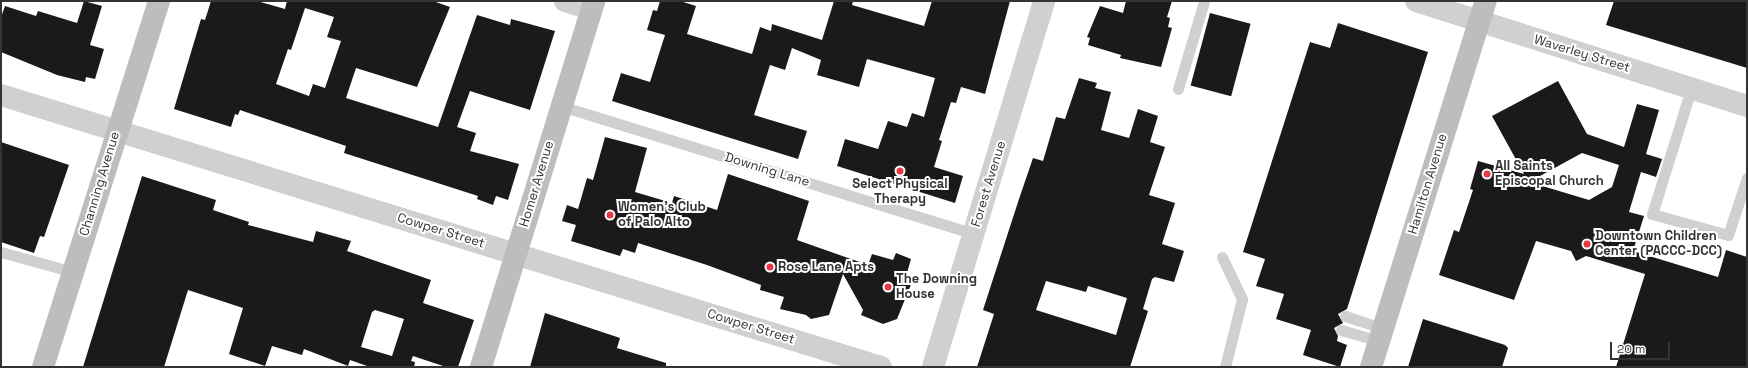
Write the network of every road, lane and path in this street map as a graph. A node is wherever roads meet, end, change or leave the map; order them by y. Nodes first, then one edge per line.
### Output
1 (159, 1) edge
2 (565, 1) edge
3 (1044, 1) edge
4 (1204, 1) edge
5 (1416, 1) edge
6 (1486, 1) edge
7 (592, 5) edge
8 (1480, 21) junction
9 (1178, 89) dead end
10 (1691, 89) junction
11 (1, 95) edge
12 (561, 106) junction
13 (1747, 106) edge
14 (116, 131) junction
15 (1747, 178) edge
16 (974, 234) junction
17 (1, 252) edge
18 (515, 254) junction
19 (1222, 257) dead end
20 (73, 272) junction
21 (1345, 316) dead end
22 (1341, 330) dead end
23 (1381, 334) junction
24 (43, 367) edge
25 (481, 367) edge
26 (881, 367) edge
27 (933, 367) edge
28 (1225, 367) edge
29 (1371, 367) edge

1 - 14 street, Channing Avenue
2 - 7 street
3 - 16 street, Forest Avenue
4 - 9 lane
5 - 8 street, Waverley Street
6 - 8 street, Hamilton Avenue
7 - 12 street, Homer Avenue
8 - 10 street, Waverley Street
8 - 23 street, Hamilton Avenue
10 - 13 street, Waverley Street
10 - 15 lane
11 - 14 street, Cowper Street
12 - 16 lane, Downing Lane
12 - 18 street, Homer Avenue
14 - 18 street, Cowper Street
14 - 20 street, Channing Avenue
16 - 27 street, Forest Avenue
17 - 20 lane
18 - 25 street, Homer Avenue
18 - 26 street, Cowper Street
19 - 28 lane
20 - 24 street, Channing Avenue
21 - 23 lane
22 - 23 lane
23 - 29 street, Hamilton Avenue

